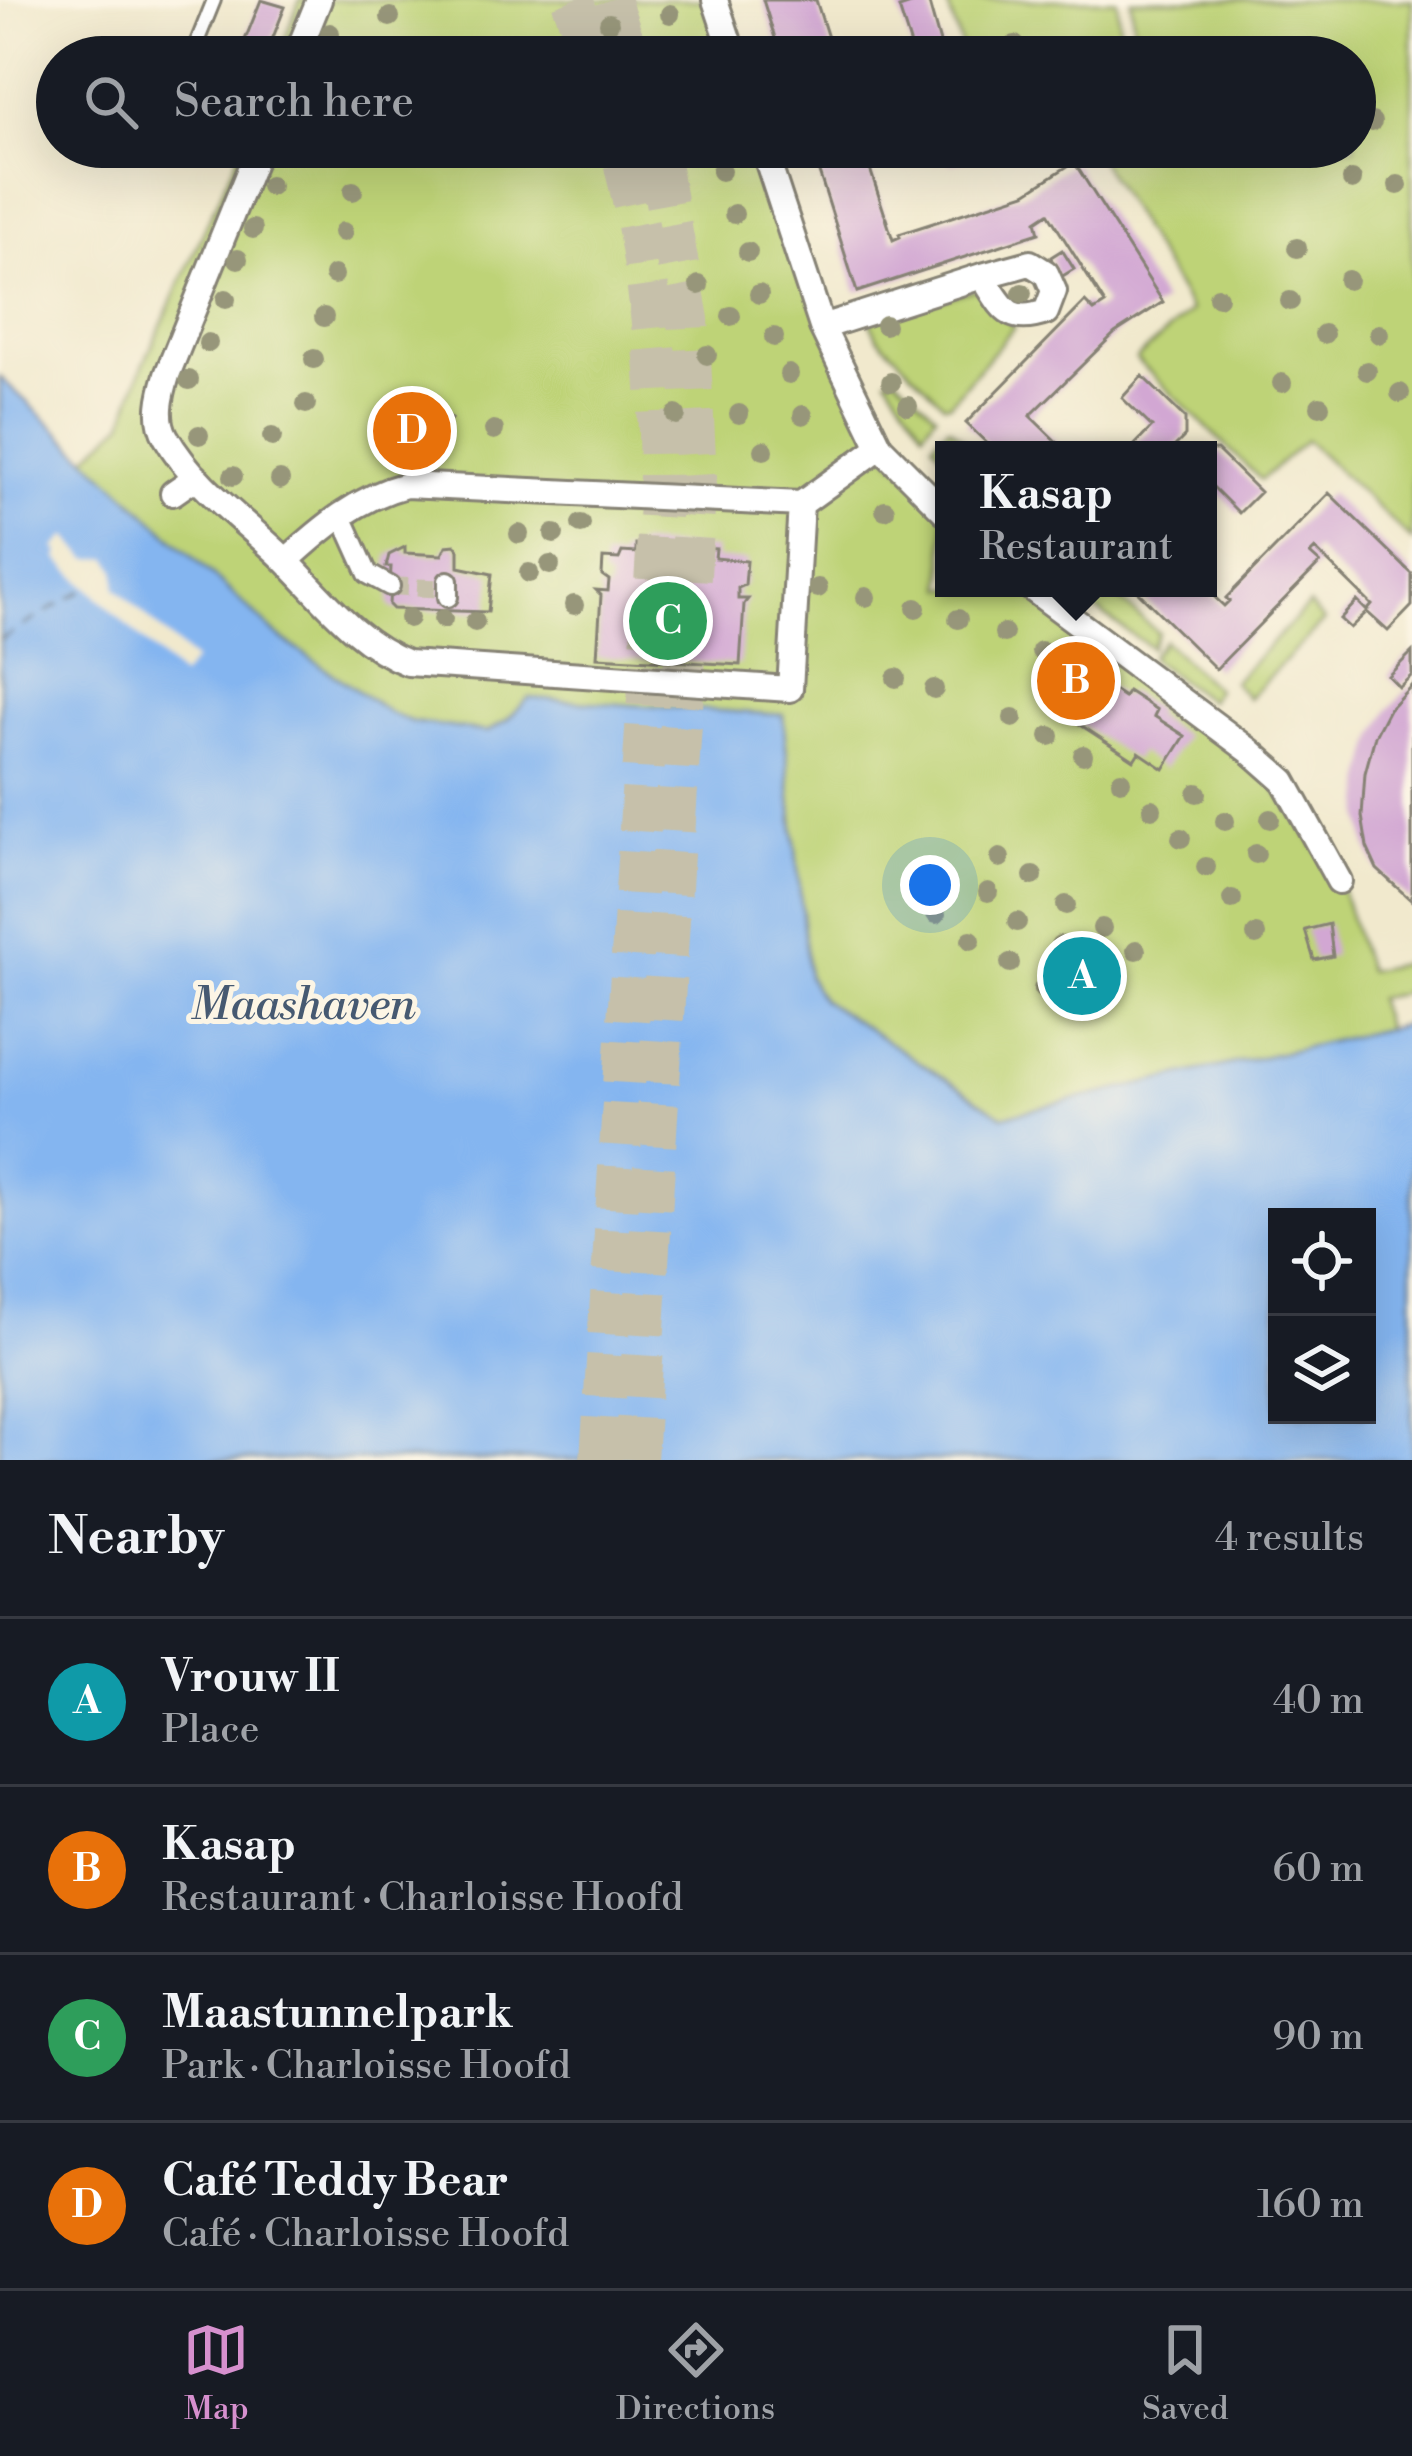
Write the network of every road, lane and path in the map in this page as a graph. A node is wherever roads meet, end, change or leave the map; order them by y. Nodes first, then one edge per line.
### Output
1 (214, 0) edge
2 (319, 0) edge
3 (715, 0) edge
4 (199, 36) edge
5 (304, 36) edge
6 (727, 36) edge
7 (251, 168) edge
8 (770, 168) edge
9 (982, 276) dead end
10 (822, 327) junction
11 (880, 447) junction
12 (196, 477) junction
13 (173, 493) dead end
14 (935, 502) edge
15 (801, 504) junction
16 (341, 514) junction
17 (286, 561) junction
18 (390, 586) dead end
19 (1042, 597) edge
20 (1340, 881) dead end

1 - 4 lane
2 - 5 street
3 - 6 street
7 - 12 street
8 - 10 street
9 - 10 street
10 - 11 street
11 - 14 street
11 - 15 street
12 - 13 street
12 - 17 street
15 - 16 street
15 - 17 street
16 - 17 street
16 - 18 street
19 - 20 street

